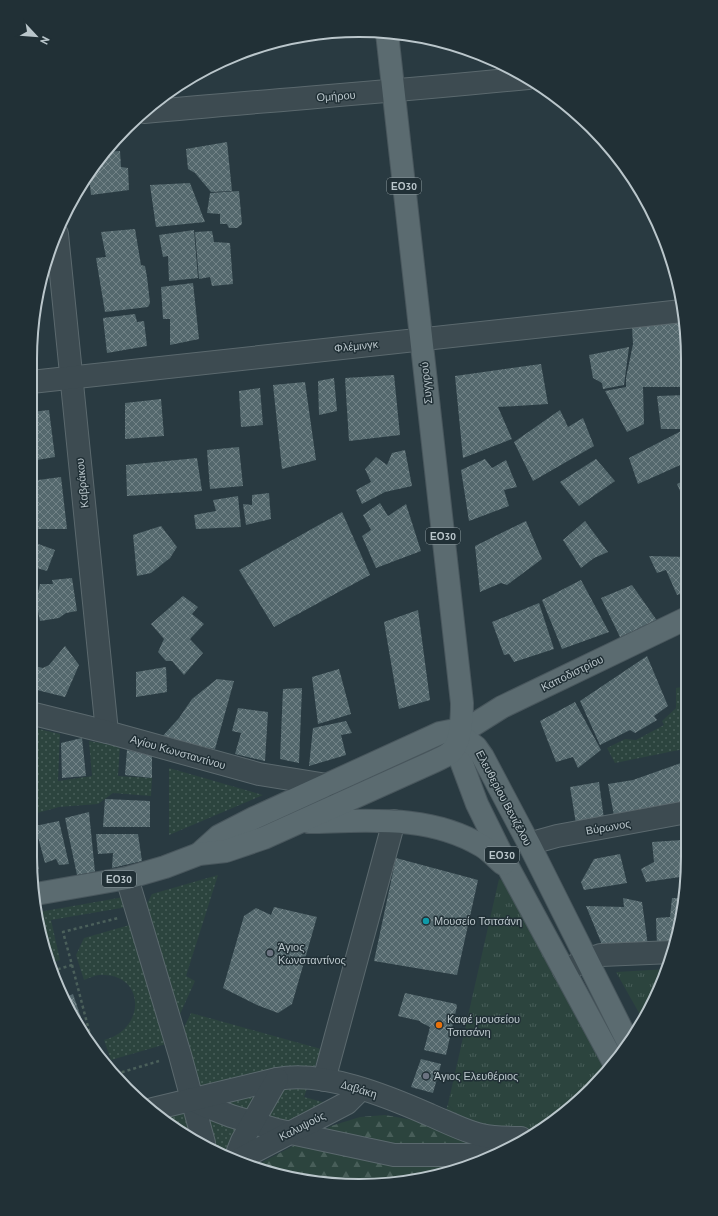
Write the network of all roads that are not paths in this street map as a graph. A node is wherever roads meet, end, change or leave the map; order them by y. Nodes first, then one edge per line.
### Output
1 (388, 39) edge
2 (518, 79) edge
3 (393, 91) junction
4 (154, 111) edge
5 (58, 245) edge
6 (677, 312) edge
7 (421, 339) junction
8 (71, 378) junction
9 (37, 381) edge
10 (681, 621) edge
11 (37, 715) edge
12 (107, 732) junction
13 (459, 734) junction
14 (327, 786) junction
15 (681, 813) edge
16 (394, 821) junction
17 (299, 822) junction
18 (530, 846) junction
19 (199, 854) junction
20 (508, 867) junction
21 (127, 878) junction
22 (39, 893) edge
23 (667, 952) edge
24 (586, 960) junction
25 (564, 970) junction
26 (625, 1038) edge
27 (610, 1058) edge
28 (277, 1079) junction
29 (324, 1080) junction
30 (361, 1089) junction
31 (191, 1100) junction
32 (158, 1108) edge
33 (252, 1123) junction
34 (288, 1133) junction
35 (203, 1138) edge
36 (517, 1138) edge
37 (239, 1155) edge
38 (480, 1155) edge
39 (243, 1157) edge

1 - 3 main road, Συγγρού / ΕΟ30
2 - 3 street, Ομήρου
3 - 4 street, Ομήρου
3 - 7 main road, Συγγρού / ΕΟ30
5 - 8 street, Καβράκου
6 - 7 street, Φλέμινγκ
7 - 8 street, Φλέμινγκ
7 - 13 main road, Συγγρού / ΕΟ30
8 - 9 street, Φλέμινγκ
8 - 12 street, Καβράκου
10 - 13 main road, Καποδιστρίου
11 - 12 street, Αγίου Κωνσταντίνου
12 - 14 street, Αγίου Κωνσταντίνου
13 - 14 main road, ΕΟ30
13 - 17 main road, ΕΟ30
13 - 18 main road, Ελευθερίου Βενιζέλου / ΕΟ30
13 - 20 main road, Ελευθερίου Βενιζέλου / ΕΟ30
14 - 19 main road, ΕΟ30
15 - 18 street, Βύρωνος
16 - 17 main road
16 - 20 main road
16 - 29 street
17 - 19 main road, ΕΟ30
18 - 24 main road, Ελευθερίου Βενιζέλου / ΕΟ30
19 - 21 main road, ΕΟ30
20 - 25 main road, Ελευθερίου Βενιζέλου / ΕΟ30
21 - 22 main road, ΕΟ30
21 - 31 street
23 - 24 street
24 - 25 street
24 - 26 main road, Ελευθερίου Βενιζέλου / ΕΟ30
25 - 27 main road, Ελευθερίου Βενιζέλου / ΕΟ30
28 - 29 street, Δαβάκη
28 - 31 street, Δαβάκη
28 - 33 street
29 - 30 street, Δαβάκη
30 - 34 street, Καλυψούς
30 - 36 street, Δαβάκη
31 - 32 street, Δαβάκη
31 - 33 street
31 - 35 street
33 - 34 street
33 - 37 street
34 - 38 street
34 - 39 street, Καλυψούς

